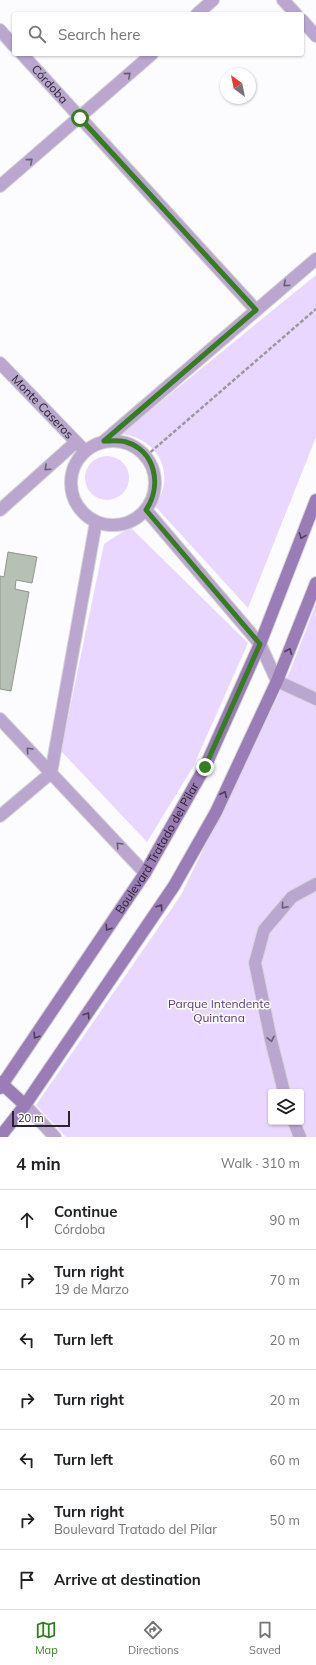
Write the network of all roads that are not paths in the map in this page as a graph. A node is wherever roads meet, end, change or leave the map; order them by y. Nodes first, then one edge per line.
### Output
1 (213, 0) edge
2 (284, 0) edge
3 (199, 12) edge
4 (294, 12) edge
5 (304, 22) edge
6 (0, 30) edge
7 (316, 36) edge
8 (12, 44) edge
9 (24, 56) edge
10 (150, 56) edge
11 (80, 118) junction
12 (0, 186) edge
13 (316, 259) edge
14 (256, 310) junction
15 (0, 363) edge
16 (104, 441) junction
17 (76, 442) junction
18 (85, 451) junction
19 (316, 500) edge
20 (0, 510) edge
21 (146, 510) junction
22 (96, 522) junction
23 (316, 583) edge
24 (260, 644) junction
25 (277, 681) junction
26 (316, 699) edge
27 (0, 719) edge
28 (51, 773) junction
29 (0, 816) edge
30 (145, 873) junction
31 (316, 884) edge
32 (1, 1085) edge
33 (283, 1089) edge
34 (25, 1105) junction
35 (295, 1125) edge
36 (0, 1137) edge
37 (55, 1137) edge
38 (300, 1137) edge

1 - 3 street
2 - 4 street
5 - 7 street
6 - 8 street
9 - 11 street, Córdoba
11 -> 10 street
12 -> 11 street
11 - 14 street, Córdoba
13 -> 14 street
14 - 16 street
15 - 17 street, Monte Caseros
16 - 18 street
16 - 21 street
17 - 18 street, Monte Caseros
17 -> 20 street
18 - 22 street
19 -> 24 main road, Boulevard Tratado del Pilar
21 - 22 street
21 - 24 street
22 - 28 street
25 -> 23 main road
24 - 25 street
24 - 30 main road, Boulevard Tratado del Pilar
25 - 26 street
34 -> 25 main road
28 -> 27 street
28 - 29 street
30 -> 28 street
30 -> 32 main road, Boulevard Tratado del Pilar
31 -> 33 street
32 - 34 main road
34 - 36 main road
34 - 37 street
35 - 38 street

